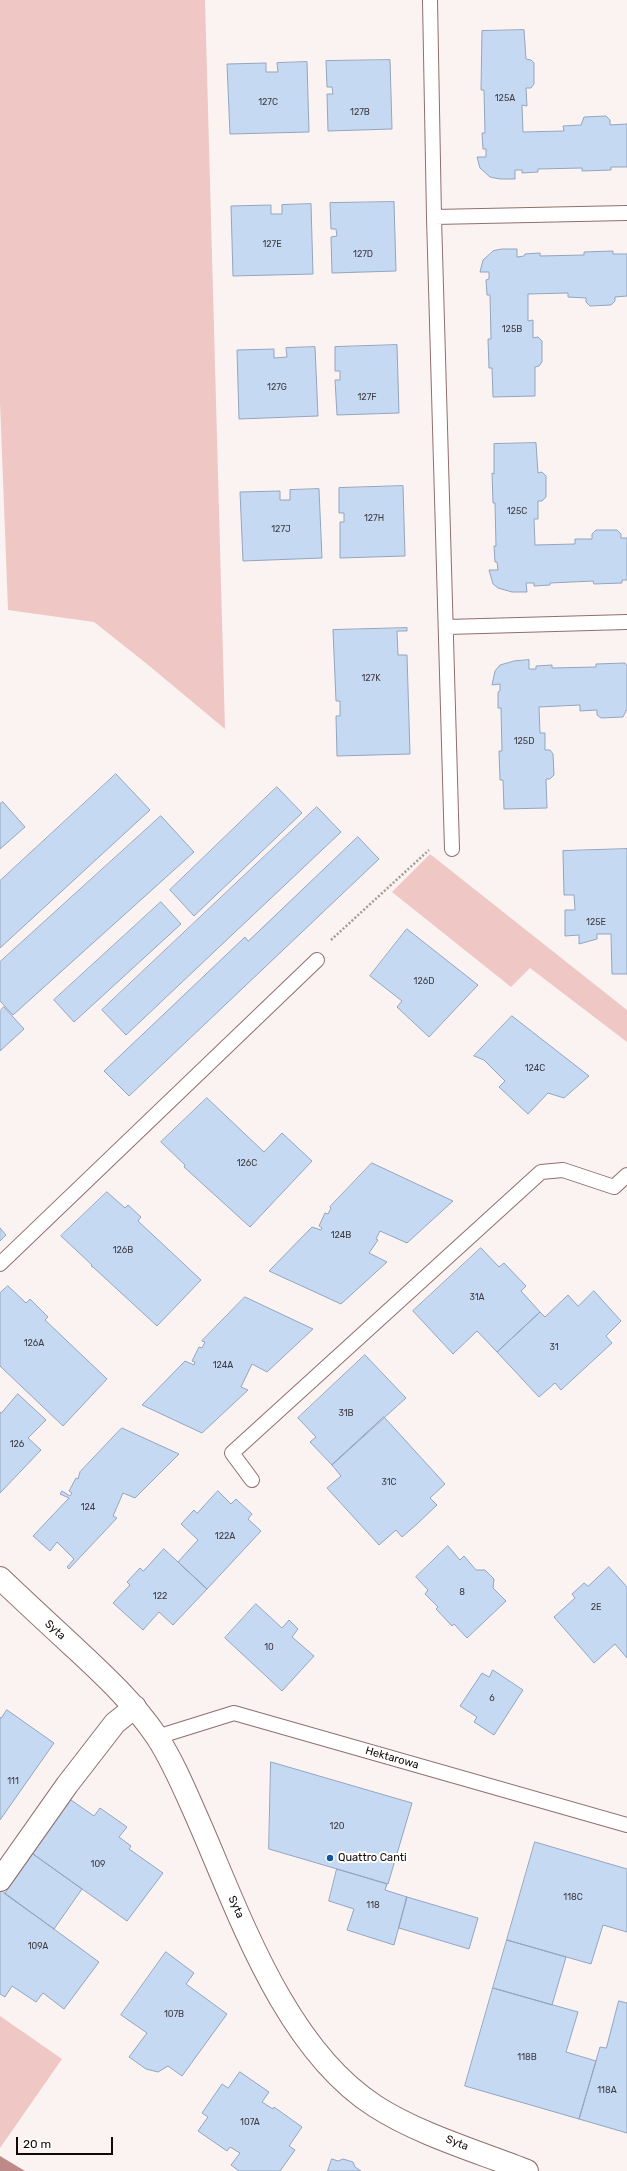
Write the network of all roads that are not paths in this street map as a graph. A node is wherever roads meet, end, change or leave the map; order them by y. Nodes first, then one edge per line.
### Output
1 (430, 0) edge
2 (627, 213) edge
3 (434, 217) junction
4 (627, 622) edge
5 (447, 627) junction
6 (452, 850) dead end
7 (317, 960) road end
8 (627, 1175) edge
9 (0, 1264) edge
10 (252, 1480) dead end
11 (0, 1578) edge
12 (135, 1707) junction
13 (157, 1736) junction
14 (627, 1825) edge
15 (0, 1880) edge
16 (527, 2171) edge

1 - 3 lane
2 - 3 lane
3 - 5 lane
4 - 5 lane
5 - 6 lane
7 - 9 lane
8 - 10 lane
11 - 12 street, Syta
12 - 13 street, Syta
12 - 15 street
13 - 14 lane, Hektarowa
13 - 16 street, Syta

